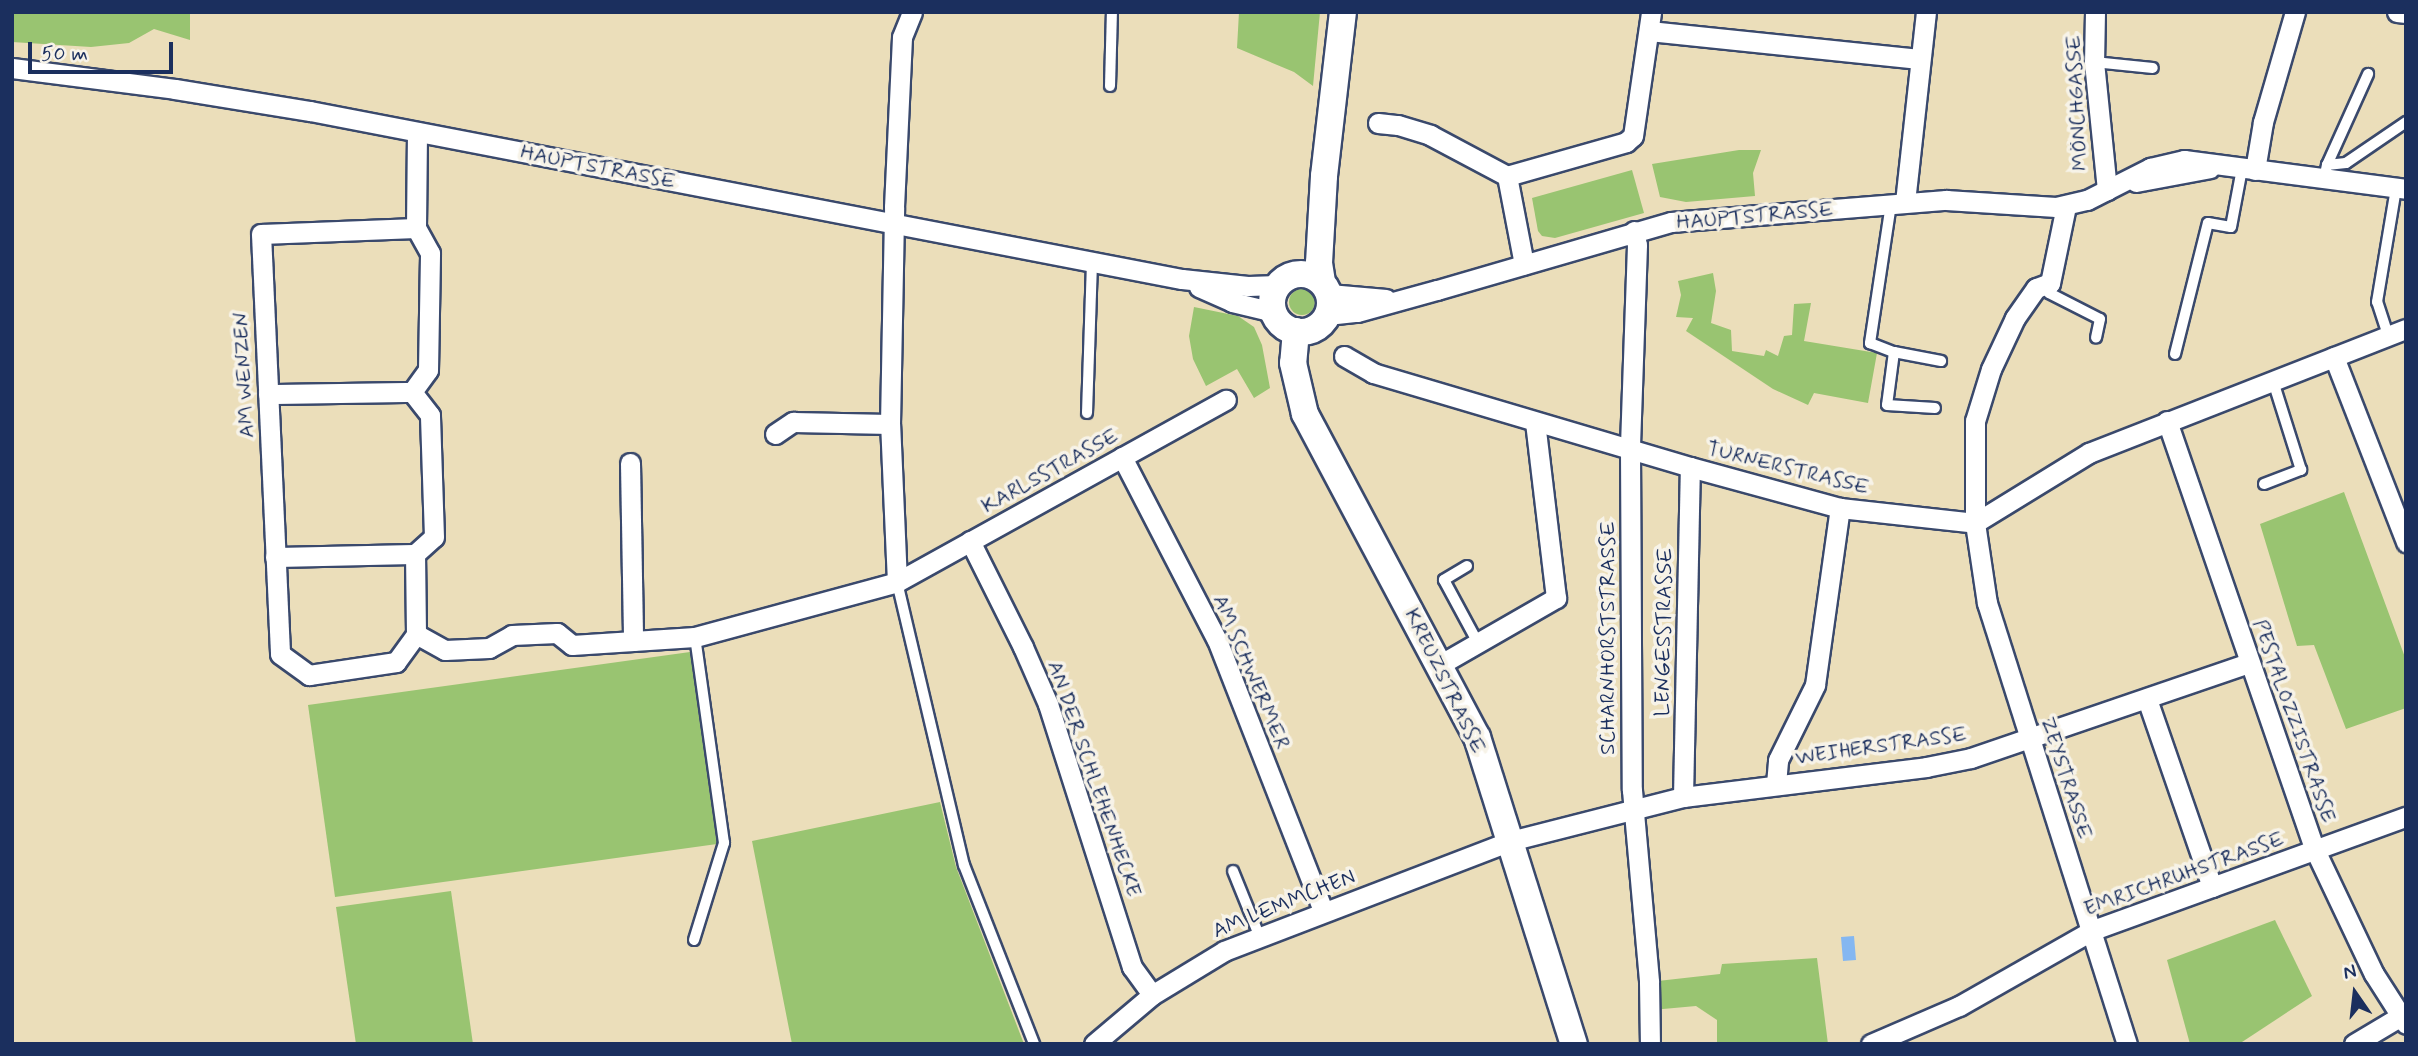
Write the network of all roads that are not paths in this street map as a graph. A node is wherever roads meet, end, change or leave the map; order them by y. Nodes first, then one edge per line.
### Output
1 (912, 12) edge
2 (1112, 12) edge
3 (1343, 12) edge
4 (1926, 12) edge
5 (2095, 12) edge
6 (2295, 12) edge
7 (2397, 12) edge
8 (2406, 13) edge
9 (1650, 22) edge
10 (1920, 59) junction
11 (2094, 62) junction
12 (12, 68) edge
13 (2153, 68) dead end
14 (2368, 74) dead end
15 (1110, 86) dead end
16 (2406, 122) edge
17 (1378, 123) dead end
18 (417, 132) junction
19 (2249, 169) junction
20 (2325, 172) junction
21 (1324, 176) junction
22 (1507, 176) junction
23 (2114, 187) junction
24 (2401, 189) edge
25 (1898, 203) junction
26 (2066, 206) junction
27 (895, 225) junction
28 (416, 228) junction
29 (1634, 231) junction
30 (1091, 261) junction
31 (1524, 264) junction
32 (1182, 279) junction
33 (1283, 281) junction
34 (2050, 283) junction
35 (1326, 297) junction
36 (1274, 312) junction
37 (1296, 331) junction
38 (2401, 332) edge
39 (2096, 338) dead end
40 (1894, 352) junction
41 (2175, 354) dead end
42 (1344, 356) dead end
43 (2334, 357) junction
44 (1941, 361) dead end
45 (2273, 380) junction
46 (412, 391) junction
47 (268, 394) junction
48 (1226, 400) dead end
49 (1935, 408) dead end
50 (1087, 413) dead end
51 (2166, 421) junction
52 (1535, 422) junction
53 (890, 424) junction
54 (775, 434) dead end
55 (1630, 450) junction
56 (1122, 457) junction
57 (630, 463) dead end
58 (1690, 467) junction
59 (2264, 484) dead end
60 (1840, 508) junction
61 (1975, 523) junction
62 (970, 541) junction
63 (2406, 542) edge
64 (415, 554) junction
65 (275, 557) junction
66 (1467, 566) dead end
67 (897, 582) junction
68 (416, 634) junction
69 (695, 636) junction
70 (633, 641) junction
71 (1478, 643) junction
72 (2249, 663) junction
73 (1441, 664) junction
74 (2147, 699) junction
75 (2029, 739) junction
76 (1776, 784) junction
77 (1683, 797) junction
78 (1634, 808) junction
79 (2406, 817) edge
80 (1510, 841) junction
81 (2315, 850) junction
82 (1233, 871) dead end
83 (2212, 887) junction
84 (1323, 911) junction
85 (2093, 930) junction
86 (1259, 935) junction
87 (694, 940) dead end
88 (1152, 995) junction
89 (2404, 1018) edge
90 (1034, 1044) edge
91 (1094, 1044) edge
92 (1574, 1044) edge
93 (1650, 1044) edge
94 (1871, 1044) edge
95 (2127, 1044) edge
96 (2354, 1044) edge

1 - 27 street
2 - 15 lane
3 - 21 street
4 - 10 street
5 - 11 street, MÖNCHGASSE
6 - 19 street
7 - 8 street
9 - 10 street
9 - 22 street
10 - 25 street
11 - 13 lane
11 - 23 street, MÖNCHGASSE
12 - 18 street, HAUPTSTRASSE
14 - 20 lane
16 - 20 lane
17 - 22 street
18 - 27 street, HAUPTSTRASSE
18 - 28 street
19 - 20 street, HAUPTSTRASSE
19 - 23 street, HAUPTSTRASSE
19 - 41 lane
20 - 24 street, HAUPTSTRASSE
21 - 33 street
21 - 35 street
22 - 31 street
23 - 26 street, HAUPTSTRASSE
24 - 38 lane
25 - 26 street, HAUPTSTRASSE
25 - 29 street, HAUPTSTRASSE
25 - 40 lane
26 - 34 street
27 - 30 street, HAUPTSTRASSE
27 - 53 street
28 - 46 street
28 - 47 street, AM WENZEN
29 - 31 street, HAUPTSTRASSE
29 - 55 street, SCHARNHORSTSTRASSE
30 - 32 street, HAUPTSTRASSE
30 - 50 lane
31 - 35 street, HAUPTSTRASSE
32 - 33 street, HAUPTSTRASSE
32 - 36 street, HAUPTSTRASSE
33 - 35 street, HAUPTSTRASSE
33 - 36 street
34 - 39 lane
34 - 61 street, ZEYSTRASSE
35 - 37 street
36 - 37 street, HAUPTSTRASSE
37 - 73 street, KREUZSTRASSE
38 - 43 street
40 - 44 lane
40 - 49 lane
42 - 52 street, TURNERSTRASSE
43 - 45 street
43 - 63 street
45 - 51 street
45 - 59 lane
46 - 47 street
46 - 64 street
47 - 65 street, AM WENZEN
48 - 56 street, KARLSSTRASSE
51 - 61 street
51 - 72 street, PESTALOZZISTRASSE
52 - 55 street, TURNERSTRASSE
52 - 71 street
53 - 54 street
53 - 67 street
55 - 58 street, TURNERSTRASSE
55 - 78 street, SCHARNHORSTSTRASSE
56 - 62 street, KARLSSTRASSE
56 - 84 street, AM SCHWERMER
57 - 70 street
58 - 60 street, TURNERSTRASSE
58 - 77 street, LENGESSTRASSE
60 - 61 street, TURNERSTRASSE
60 - 76 street
61 - 75 street, ZEYSTRASSE
62 - 67 street, KARLSSTRASSE
62 - 88 street, AN DER SCHLEHENHECKE
64 - 65 street
64 - 68 street
65 - 68 street, AM WENZEN
66 - 71 lane
67 - 69 street, KARLSSTRASSE
67 - 90 lane
68 - 70 street, KARLSSTRASSE
69 - 70 street, KARLSSTRASSE
69 - 87 lane
71 - 73 street
72 - 74 street, WEIHERSTRASSE
72 - 81 street, PESTALOZZISTRASSE
73 - 80 street, KREUZSTRASSE
74 - 75 street, WEIHERSTRASSE
74 - 83 street
75 - 76 street, WEIHERSTRASSE
75 - 85 street, ZEYSTRASSE
76 - 77 street, WEIHERSTRASSE
77 - 78 street, WEIHERSTRASSE
78 - 80 street, WEIHERSTRASSE
78 - 93 street, SCHARNHORSTSTRASSE
79 - 81 street, EMRICHRUHSTRASSE
80 - 84 street, AM LEMMCHEN
80 - 92 street, KREUZSTRASSE
81 - 83 street, EMRICHRUHSTRASSE
81 - 89 street, PESTALOZZISTRASSE
82 - 86 lane
83 - 85 street, EMRICHRUHSTRASSE
84 - 86 street, AM LEMMCHEN
85 - 94 street, EMRICHRUHSTRASSE
85 - 95 street, ZEYSTRASSE
86 - 88 street, AM LEMMCHEN
88 - 91 street, AM LEMMCHEN
89 - 96 street

